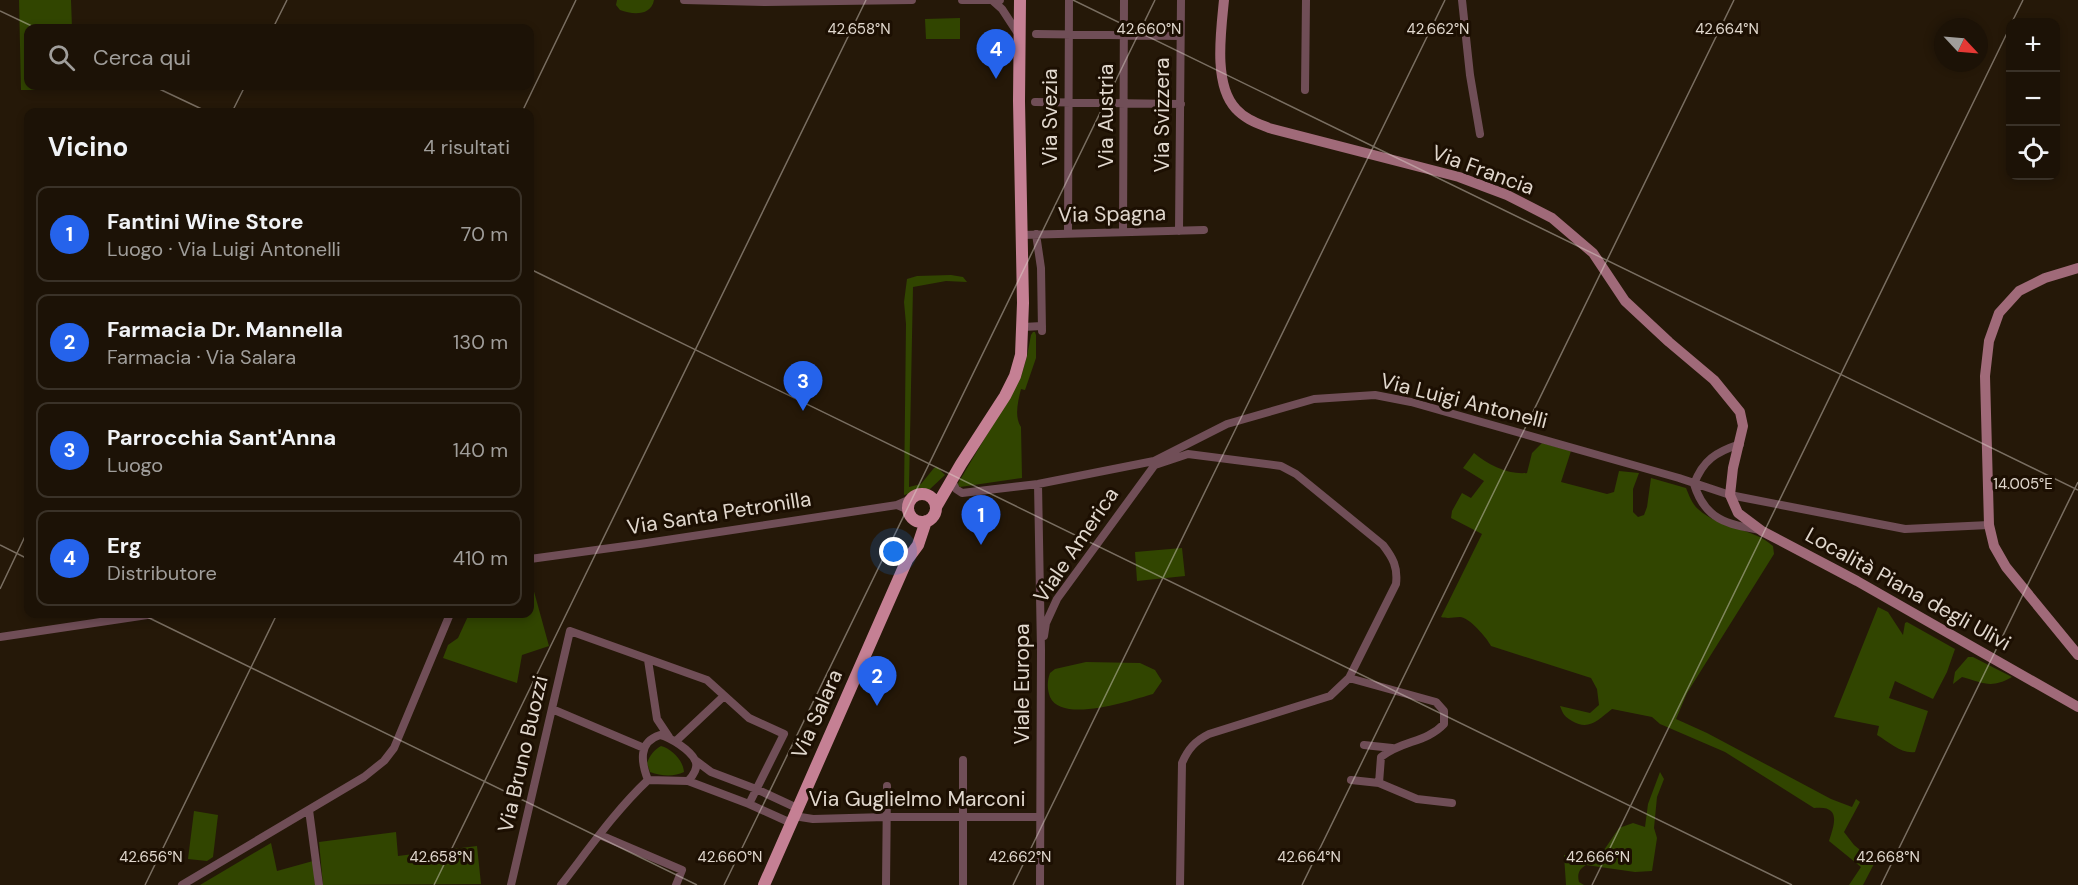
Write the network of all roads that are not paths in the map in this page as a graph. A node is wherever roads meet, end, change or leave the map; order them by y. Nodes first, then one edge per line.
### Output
1 (684, 0) edge
2 (904, 0) edge
3 (912, 0) edge
4 (962, 0) edge
5 (1069, 0) edge
6 (1124, 0) edge
7 (1181, 0) edge
8 (1224, 0) edge
9 (1305, 0) edge
10 (1462, 0) edge
11 (998, 3) edge
12 (1020, 6) edge
13 (1036, 34) dead end
14 (1068, 34) junction
15 (1124, 34) junction
16 (1019, 35) junction
17 (1180, 36) junction
18 (1305, 90) dead end
19 (1035, 102) dead end
20 (1068, 103) junction
21 (1125, 104) junction
22 (1181, 104) junction
23 (1480, 134) dead end
24 (1204, 230) dead end
25 (1179, 231) junction
26 (1123, 232) junction
27 (1068, 233) junction
28 (1036, 234) junction
29 (1022, 235) junction
30 (2078, 268) edge
31 (1023, 327) junction
32 (1740, 444) junction
33 (1154, 463) junction
34 (949, 483) junction
35 (1038, 484) junction
36 (1694, 484) junction
37 (1730, 495) junction
38 (929, 496) junction
39 (936, 507) junction
40 (906, 511) junction
41 (926, 521) junction
42 (1989, 525) junction
43 (1762, 531) junction
44 (534, 558) edge
45 (908, 560) junction
46 (127, 618) edge
47 (448, 618) edge
48 (0, 637) edge
49 (1041, 650) junction
50 (2078, 654) edge
51 (648, 660) junction
52 (1349, 678) junction
53 (724, 696) junction
54 (2078, 707) edge
55 (552, 709) junction
56 (672, 739) junction
57 (1364, 746) dead end
58 (644, 748) junction
59 (1392, 748) junction
60 (695, 760) junction
61 (963, 760) dead end
62 (648, 780) junction
63 (1351, 780) dead end
64 (688, 781) junction
65 (1379, 783) junction
66 (887, 786) dead end
67 (756, 789) junction
68 (1452, 803) dead end
69 (749, 804) junction
70 (309, 810) junction
71 (794, 816) junction
72 (886, 817) junction
73 (963, 817) junction
74 (1039, 817) junction
75 (600, 835) junction
76 (183, 885) edge
77 (319, 885) edge
78 (511, 885) edge
79 (561, 885) edge
80 (676, 885) edge
81 (766, 885) edge
82 (886, 885) edge
83 (963, 885) edge
84 (1040, 885) edge
85 (1180, 885) edge

1 - 2 street
2 - 3 street
4 - 11 street
5 - 14 street, Via Svezia
6 - 15 street, Via Austria
7 - 17 street, Via Svizzera
8 - 32 main road, Via Francia
9 - 18 street
10 - 23 street
11 - 12 street
11 - 16 street
12 - 16 main road
13 - 14 street
14 - 15 street
14 - 20 street, Via Svezia
15 - 17 street
15 - 21 street, Via Austria
16 - 29 main road
17 - 22 street, Via Svizzera
19 - 20 street
20 - 21 street
20 - 27 street, Via Svezia
21 - 22 street
21 - 26 street, Via Austria
22 - 25 street, Via Svizzera
24 - 25 street, Via Spagna
25 - 26 street, Via Spagna
26 - 27 street, Via Spagna
27 - 28 street, Via Spagna
28 - 29 street, Via Spagna
28 - 31 street
29 - 31 main road
30 - 42 main road
31 - 34 main road
32 - 36 street
32 - 37 main road
33 - 35 street, Via Luigi Antonelli
33 - 36 street, Via Luigi Antonelli
33 - 49 street, Viale America
33 - 52 street
34 - 35 street, Via Luigi Antonelli
34 - 38 main road
34 - 39 main road
35 - 49 street, Viale Europa
36 - 37 street, Via Luigi Antonelli
36 - 43 street
37 - 42 street, Località Piana degli Ulivi
37 - 43 main road, Località Piana degli Ulivi
38 - 39 main road
38 - 40 main road
39 - 41 main road
40 - 41 main road
40 - 44 street, Via Santa Petronilla
40 - 45 main road, Via Salara
41 - 45 main road, Via Salara
42 - 50 main road
43 - 54 main road, Località Piana degli Ulivi
45 - 71 main road, Via Salara
46 - 48 street
47 - 70 street
49 - 74 street, Viale Europa
51 - 53 street
51 - 55 street, Via Bruno Buozzi
51 - 56 street
52 - 59 street
52 - 85 street
53 - 56 street
53 - 67 street
55 - 58 street
55 - 78 street, Via Bruno Buozzi
56 - 58 street
56 - 60 street
57 - 59 street
58 - 62 street
59 - 65 street
60 - 64 street
60 - 67 street
61 - 73 street
62 - 64 street
62 - 75 street
63 - 65 street
64 - 69 street
65 - 68 street
66 - 72 street
67 - 69 street
67 - 71 street
69 - 71 street
70 - 76 street
70 - 77 street
71 - 72 street, Via Guglielmo Marconi
71 - 81 main road, Via Salara
72 - 73 street, Via Guglielmo Marconi
72 - 82 street
73 - 74 street, Via Guglielmo Marconi
73 - 83 street
74 - 84 street, Viale Europa
75 - 79 street
75 - 80 street

